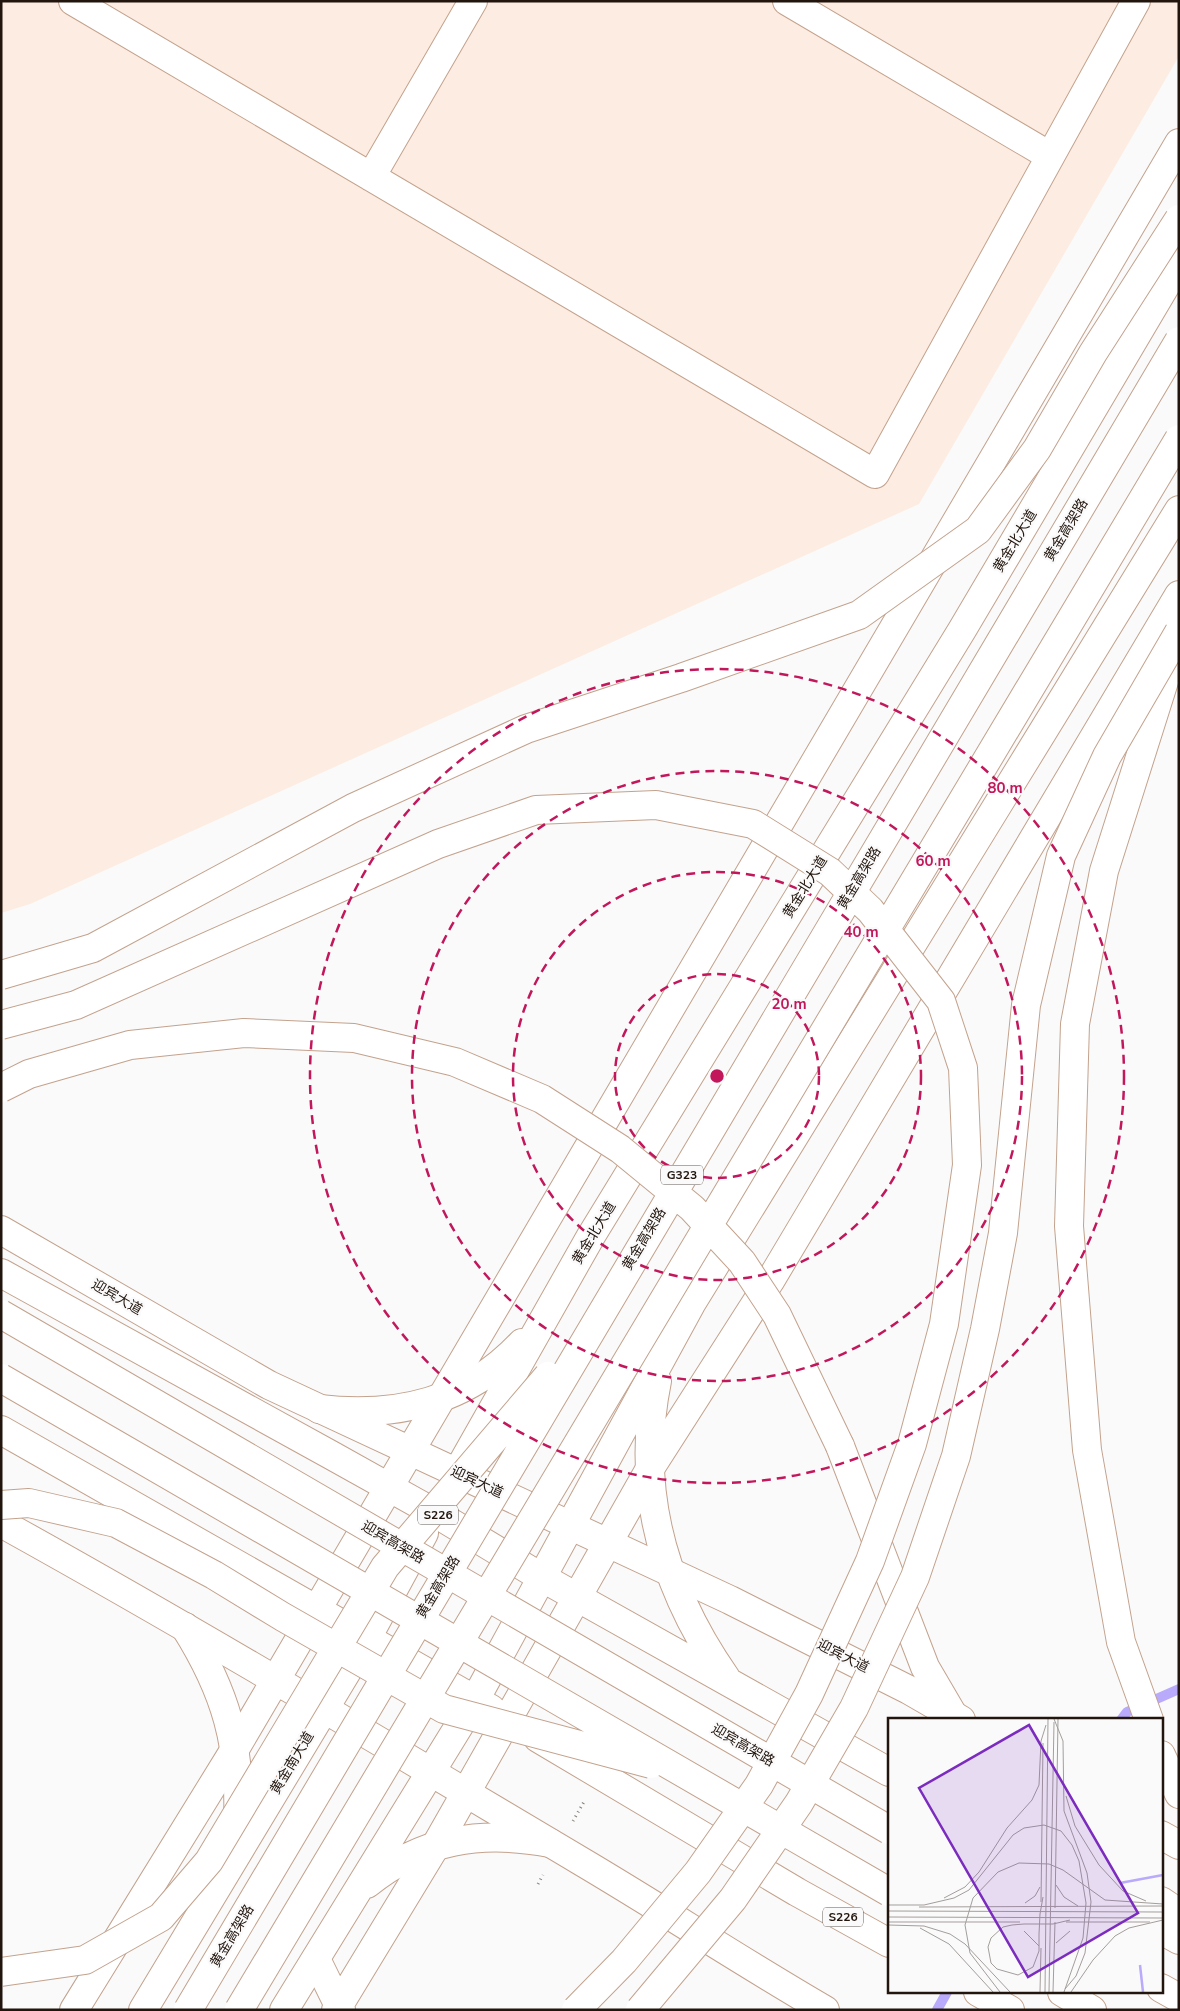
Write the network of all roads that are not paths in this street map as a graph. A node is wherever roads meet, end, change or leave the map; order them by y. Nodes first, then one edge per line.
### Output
1 (73, 1) edge
2 (473, 1) edge
3 (788, 1) edge
4 (1136, 1) edge
5 (1179, 143) edge
6 (1050, 156) junction
7 (371, 177) junction
8 (1179, 219) edge
9 (1179, 264) edge
10 (1179, 340) edge
11 (1179, 439) edge
12 (1179, 510) edge
13 (1179, 595) edge
14 (1179, 633) edge
15 (1, 974) edge
16 (1, 1026) edge
17 (1, 1088) edge
18 (1, 1230) edge
19 (1, 1273) edge
20 (550, 1309) junction
21 (1, 1314) edge
22 (596, 1320) junction
23 (661, 1360) junction
24 (1, 1378) edge
25 (443, 1396) junction
26 (320, 1409) junction
27 (1, 1430) edge
28 (411, 1451) junction
29 (650, 1470) junction
30 (458, 1473) junction
31 (389, 1487) junction
32 (1, 1505) edge
33 (435, 1513) junction
34 (1, 1523) edge
35 (570, 1525) junction
36 (608, 1543) junction
37 (670, 1572) junction
38 (541, 1578) junction
39 (577, 1598) junction
40 (317, 1610) junction
41 (185, 1627) junction
42 (367, 1638) junction
43 (275, 1681) junction
44 (730, 1683) junction
45 (475, 1700) junction
46 (324, 1710) junction
47 (955, 1718) edge
48 (958, 1718) edge
49 (1148, 1718) edge
50 (508, 1719) junction
51 (235, 1749) junction
52 (1162, 1757) edge
53 (880, 1767) edge
54 (431, 1772) junction
55 (685, 1773) junction
56 (466, 1793) junction
57 (1179, 1794) edge
58 (888, 1829) edge
59 (1162, 1836) edge
60 (550, 1843) junction
61 (1179, 1846) edge
62 (435, 1847) junction
63 (231, 1863) junction
64 (358, 1891) junction
65 (888, 1891) edge
66 (1162, 1902) edge
67 (1179, 1913) edge
68 (1162, 1931) edge
69 (1179, 1940) edge
70 (888, 1942) edge
71 (316, 1959) junction
72 (1, 1972) edge
73 (1162, 1989) edge
74 (982, 1994) edge
75 (1065, 1994) edge
76 (1179, 1998) edge
77 (338, 2008) edge
78 (74, 2010) edge
79 (143, 2010) edge
80 (188, 2010) edge
81 (239, 2010) edge
82 (284, 2010) edge
83 (576, 2010) edge
84 (640, 2010) edge
85 (825, 2010) edge
86 (1010, 2010) edge
87 (1092, 2010) edge

1 - 7 main road
2 - 7 main road
3 - 6 main road
4 - 6 main road
5 - 25 main road
6 - 7 main road
8 - 15 main road, bridge
9 - 20 main road, 黄金北大道
10 - 22 main road, 黄金高架路 / G323, bridge
11 - 81 main road, bridge
12 - 23 main road
13 - 29 main road
14 - 49 main road, bridge
14 - 84 main road, bridge
16 - 83 main road, bridge
17 - 47 main road, bridge
18 - 26 main road, 迎宾大道
19 - 31 main road, S226
20 - 25 main road
20 - 30 main road, 黄金北大道
21 - 58 main road, 迎宾高架路, bridge
22 - 72 main road, bridge
22 - 80 main road, 黄金高架路 / G323, bridge
23 - 29 main road
23 - 35 main road
24 - 55 main road, bridge
25 - 26 main road
25 - 28 main road
26 - 28 main road, 迎宾大道
27 - 40 main road, S226
28 - 30 main road, 迎宾大道
28 - 31 main road
29 - 36 main road
29 - 37 main road
30 - 33 main road, 黄金北大道
30 - 35 main road, 迎宾大道
31 - 33 main road, S226
31 - 40 main road
32 - 55 main road, bridge
33 - 38 main road, S226
33 - 42 main road, 黄金南大道
34 - 41 main road
35 - 36 main road, 迎宾大道
35 - 38 main road
36 - 37 main road, 迎宾大道
36 - 39 main road
37 - 44 main road
37 - 48 main road, 迎宾大道
38 - 39 main road, S226
38 - 45 main road
39 - 44 main road, S226
39 - 50 main road
40 - 42 main road, S226
40 - 43 main road
41 - 43 main road
41 - 51 main road
42 - 45 main road, S226
42 - 46 main road, 黄金南大道
43 - 46 main road
43 - 51 main road
44 - 53 main road, S226
45 - 50 main road, S226
45 - 54 main road
46 - 54 main road
46 - 63 main road, 黄金南大道
50 - 56 main road
50 - 70 main road, S226
51 - 63 main road
51 - 78 main road
52 - 57 main road
54 - 56 main road
54 - 64 main road
55 - 65 main road, bridge
56 - 60 main road
56 - 62 main road
59 - 61 main road
60 - 62 main road
60 - 85 main road
62 - 64 main road
62 - 77 main road
63 - 79 main road, 黄金南大道
64 - 71 main road
66 - 67 main road
68 - 69 main road
71 - 77 main road
71 - 82 main road
73 - 76 main road
74 - 86 main road
75 - 87 main road

